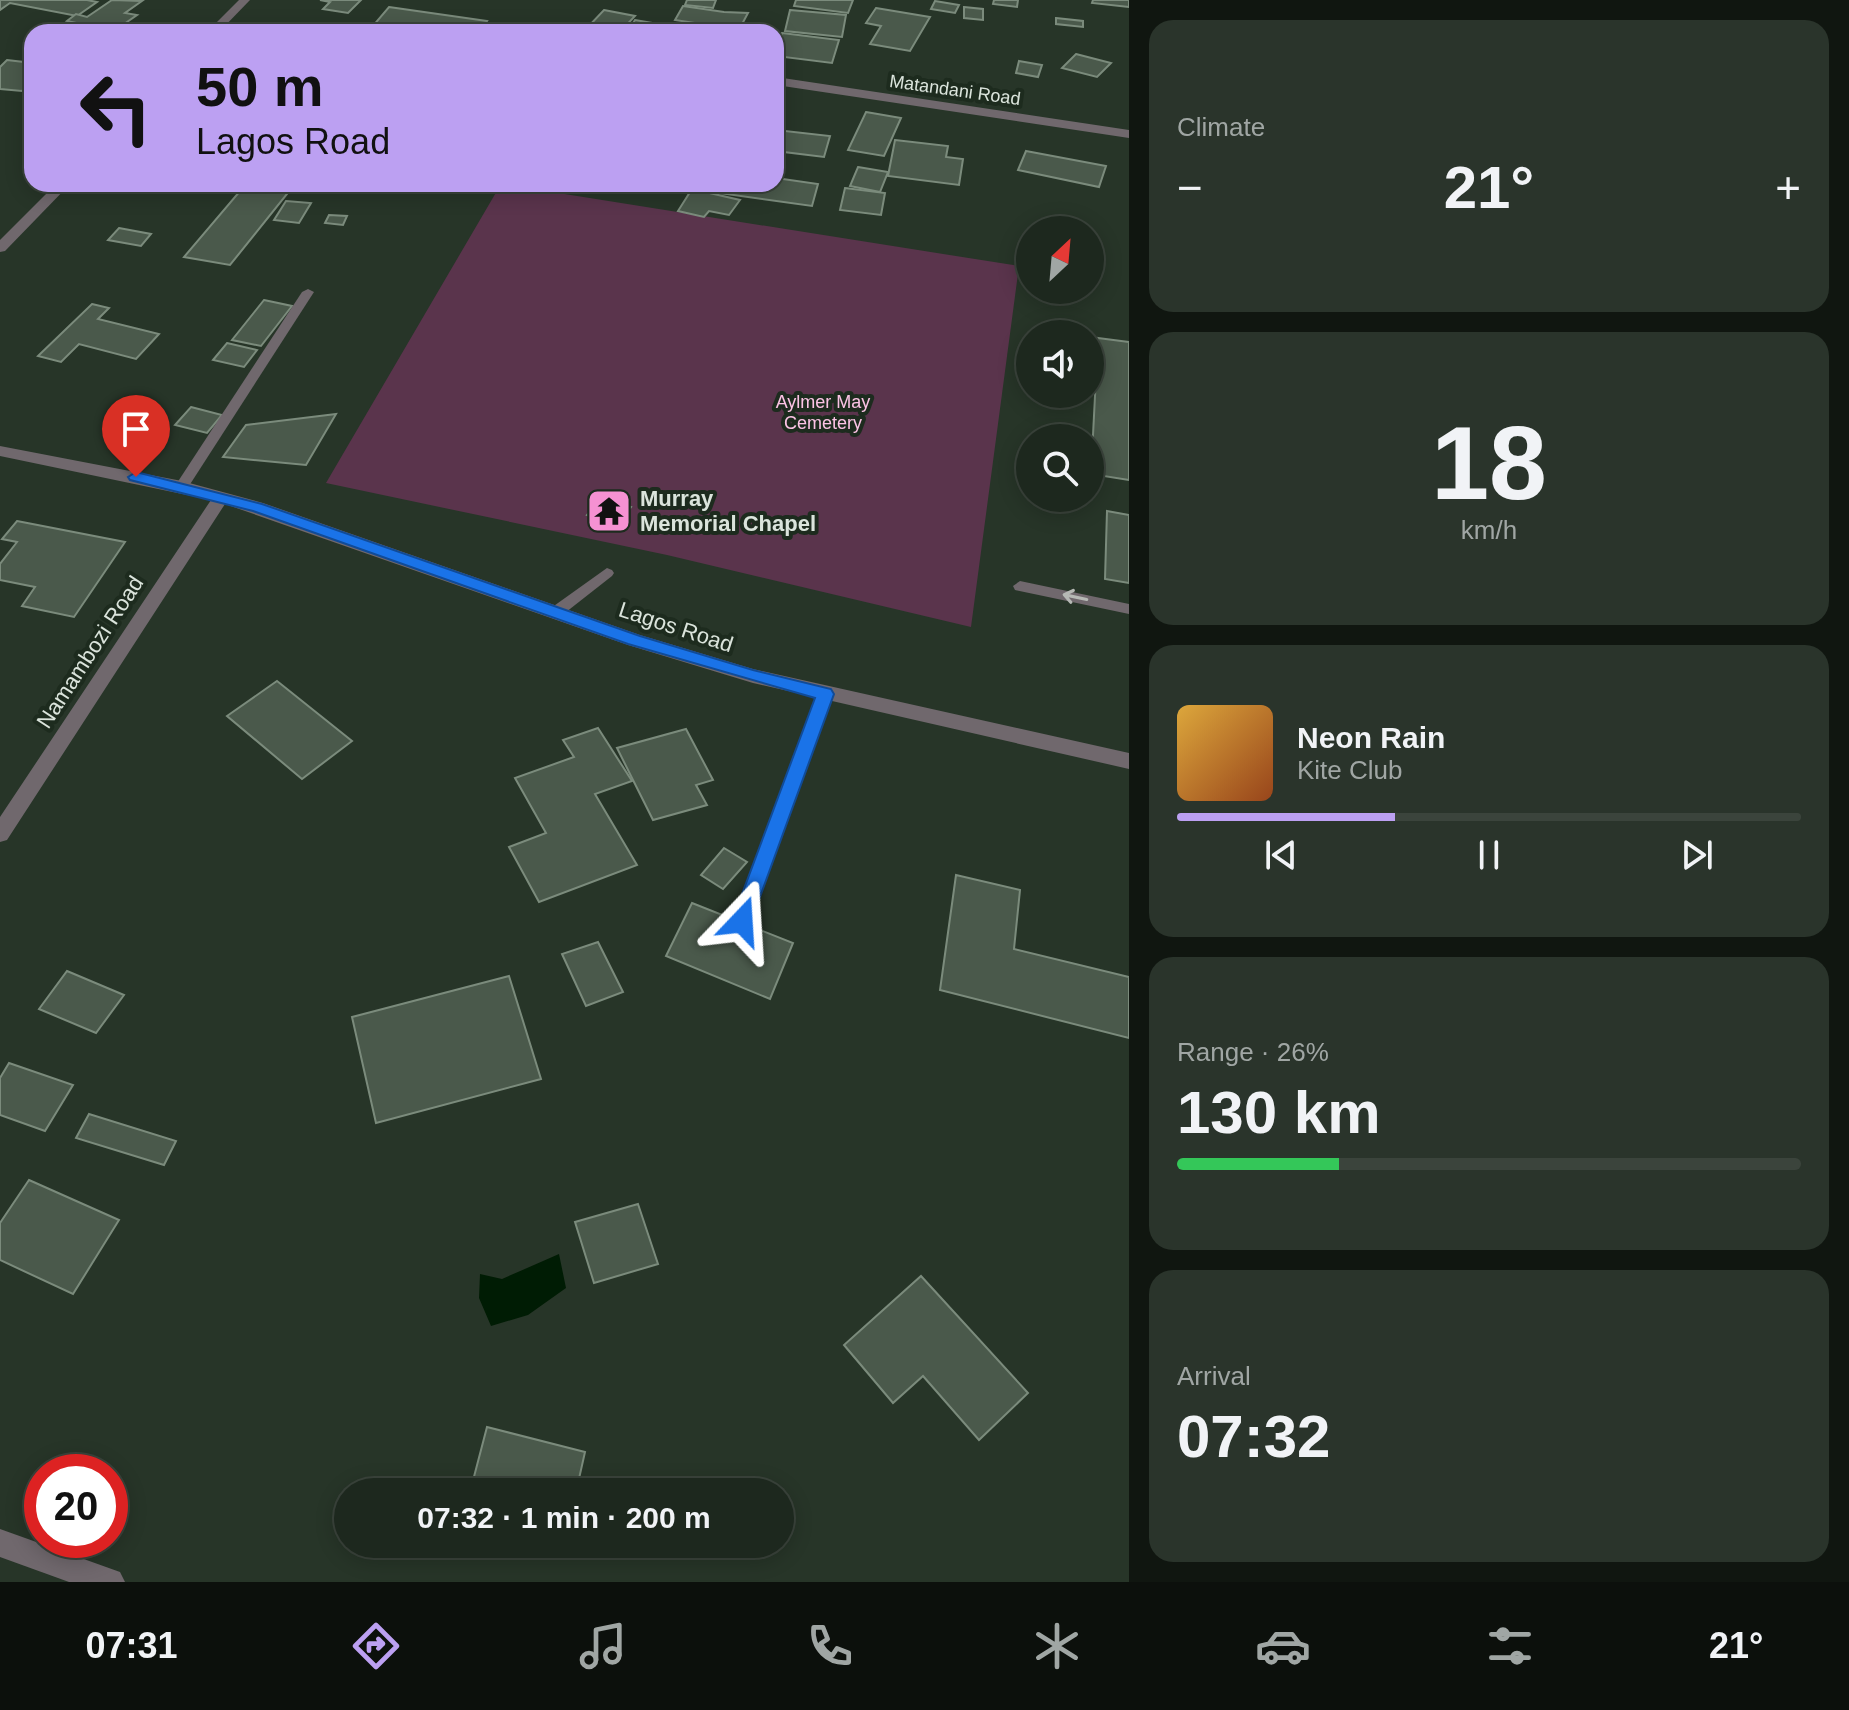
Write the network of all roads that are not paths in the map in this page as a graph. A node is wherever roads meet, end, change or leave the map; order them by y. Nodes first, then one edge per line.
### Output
1 (245, 0) edge
2 (221, 24) edge
3 (784, 82) edge
4 (1129, 134) edge
5 (55, 192) edge
6 (0, 248) edge
7 (308, 292) dead end
8 (0, 451) edge
9 (182, 486) junction
10 (221, 497) junction
11 (607, 573) dead end
12 (1020, 586) dead end
13 (1129, 609) edge
14 (556, 612) junction
15 (825, 694) junction
16 (1129, 761) edge
17 (0, 834) edge
18 (742, 921) dead end
19 (0, 1543) edge
20 (110, 1582) edge

1 - 2 street
3 - 4 street, Matandani Road
5 - 6 street
7 - 9 lane
8 - 9 street, Lagos Road
9 - 10 street, Lagos Road
10 - 14 street, Lagos Road
10 - 17 street, Namambozi Road
11 - 14 lane
13 -> 12 lane
14 - 15 street, Lagos Road
15 - 16 street, Lagos Road
15 - 18 lane
19 - 20 street

